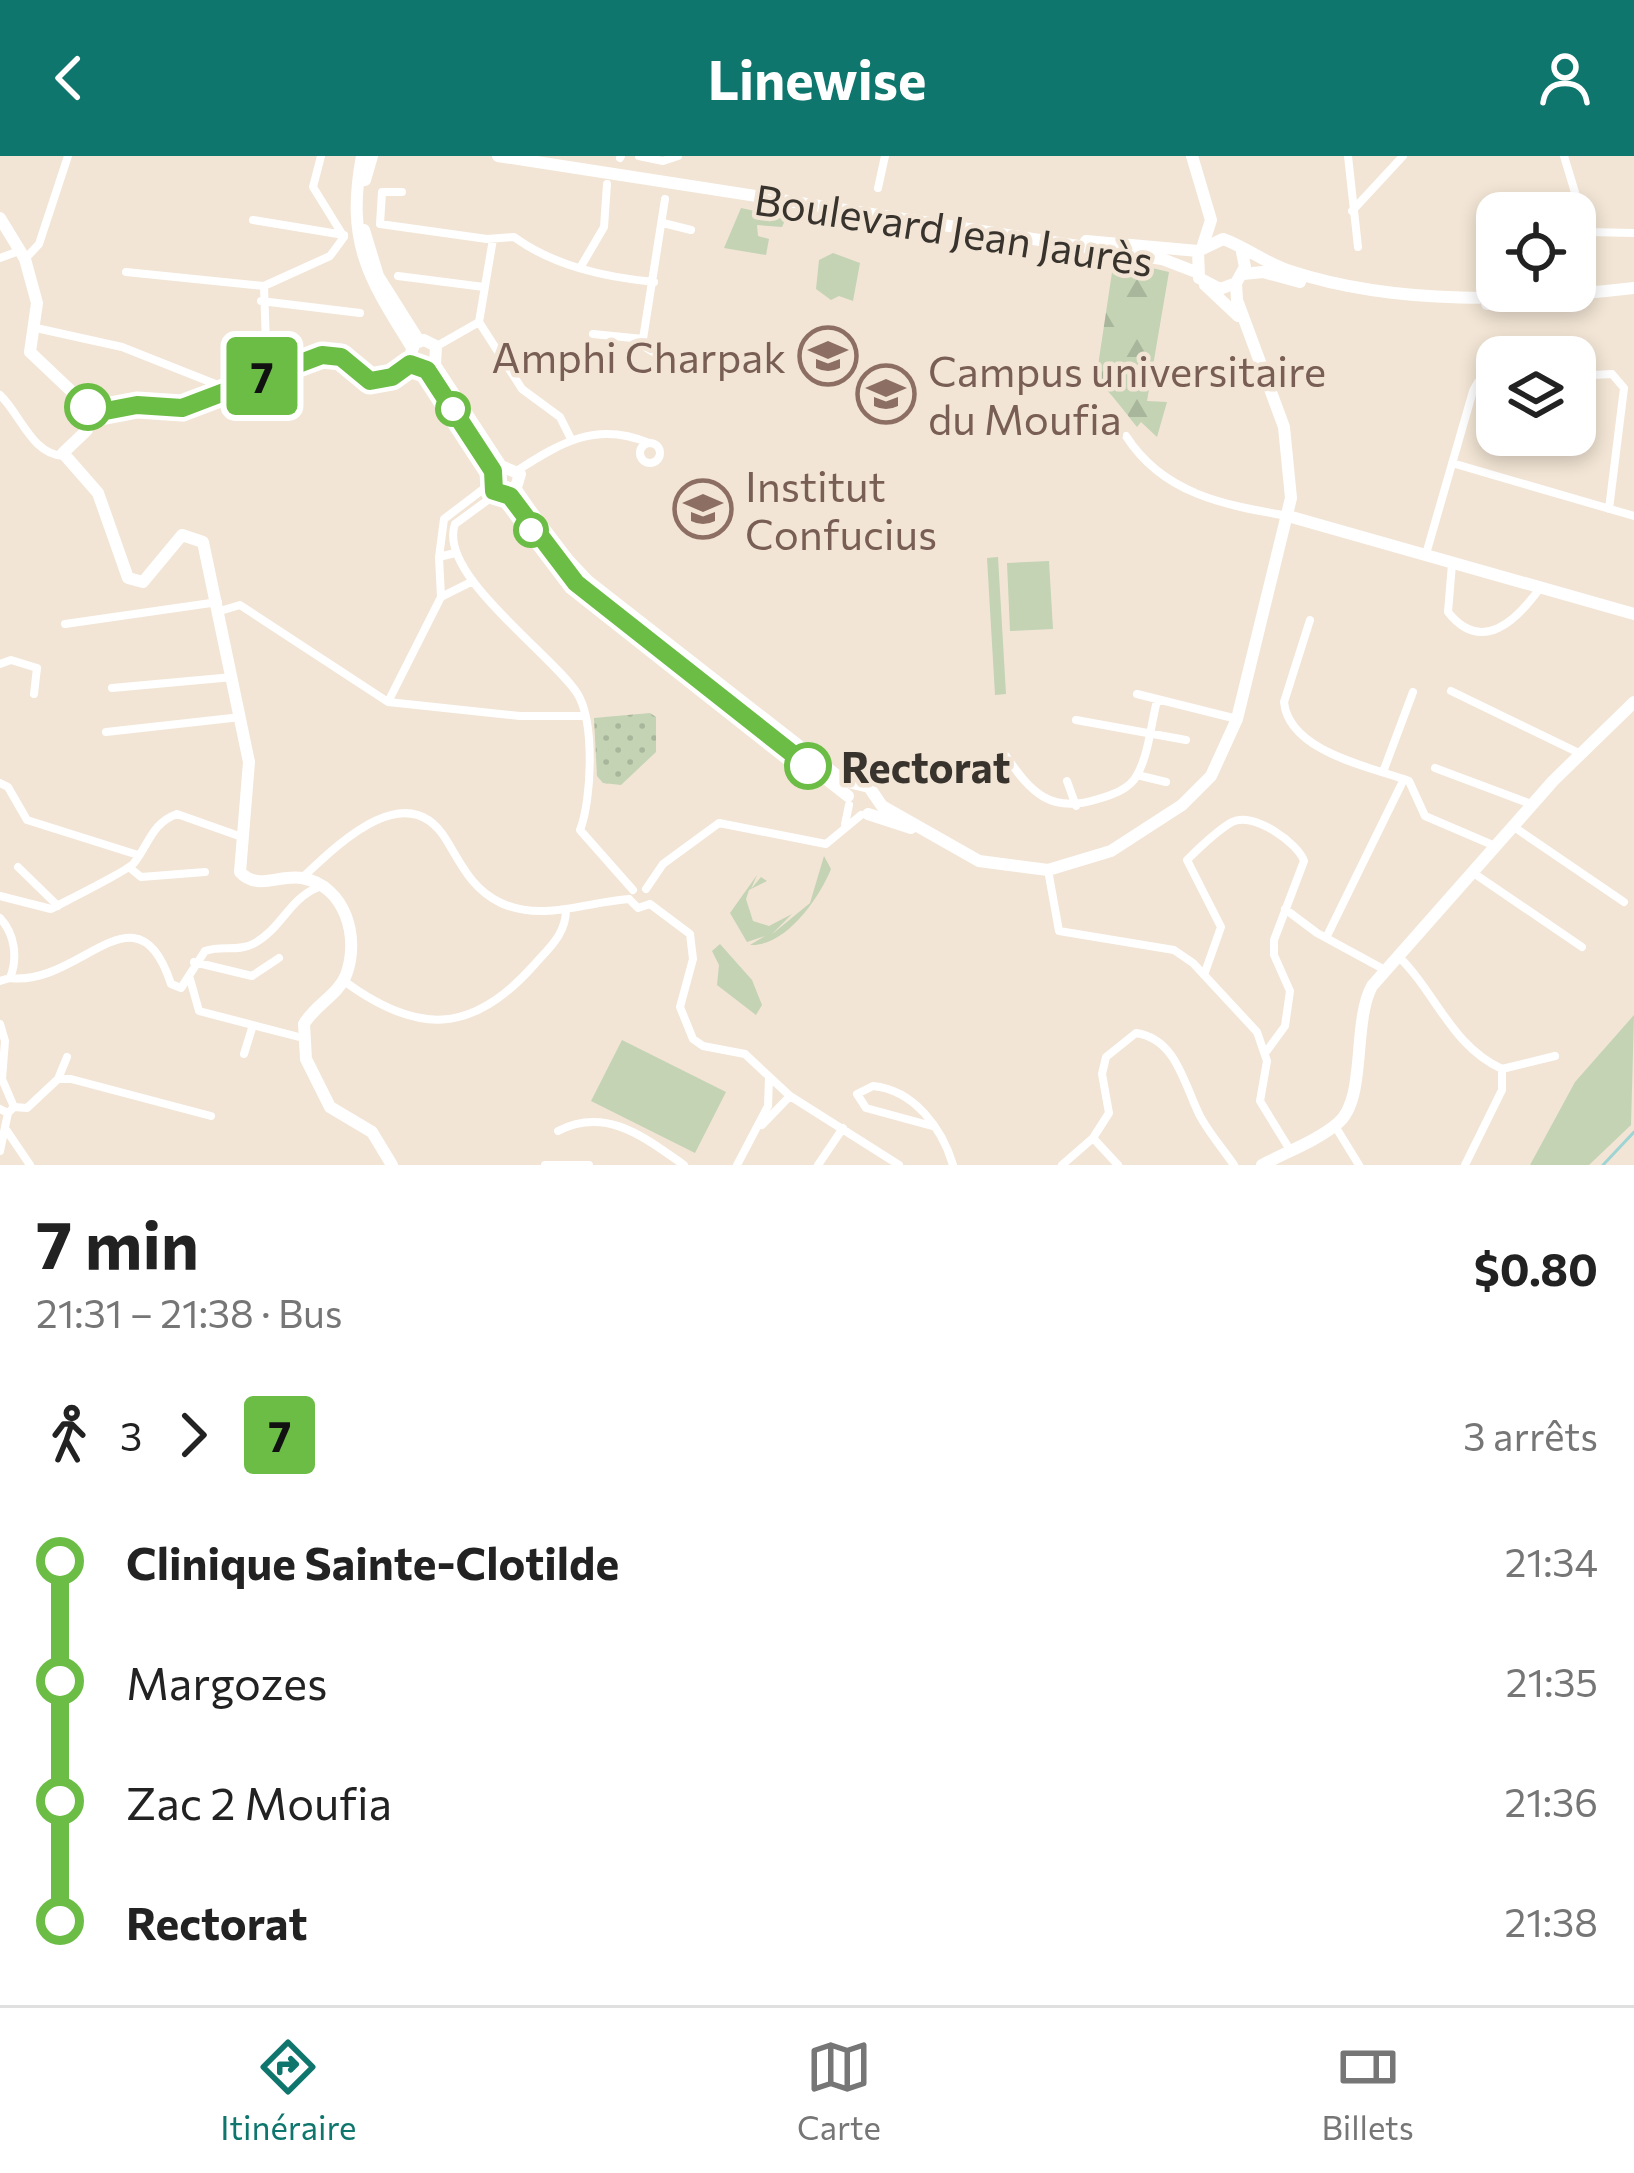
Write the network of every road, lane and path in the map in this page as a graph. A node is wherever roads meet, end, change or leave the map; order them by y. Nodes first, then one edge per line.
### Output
1 (68, 156) edge
2 (321, 156) edge
3 (362, 156) edge
4 (372, 156) edge
5 (498, 156) edge
6 (546, 156) edge
7 (639, 156) edge
8 (678, 156) edge
9 (885, 156) edge
10 (1192, 156) edge
11 (1348, 156) edge
12 (1403, 156) edge
13 (1564, 156) edge
14 (591, 168) junction
15 (629, 174) junction
16 (608, 184) dead end
17 (878, 188) dead end
18 (402, 192) dead end
19 (665, 199) dead end
20 (1206, 199) junction
21 (1351, 212) junction
22 (0, 218) edge
23 (253, 220) dead end
24 (663, 223) junction
25 (691, 230) dead end
26 (1634, 232) edge
27 (344, 235) junction
28 (493, 239) junction
29 (1358, 247) dead end
30 (1201, 248) junction
31 (1239, 248) junction
32 (23, 255) junction
33 (0, 258) edge
34 (580, 268) junction
35 (126, 272) dead end
36 (398, 276) dead end
37 (1200, 278) junction
38 (1239, 279) junction
39 (653, 283) junction
40 (264, 286) junction
41 (484, 287) junction
42 (1634, 292) edge
43 (261, 301) junction
44 (360, 314) dead end
45 (478, 322) junction
46 (36, 328) junction
47 (1249, 328) junction
48 (592, 334) dead end
49 (643, 338) junction
50 (415, 343) junction
51 (436, 346) junction
52 (660, 356) dead end
53 (410, 364) junction
54 (431, 368) junction
55 (267, 375) junction
56 (1596, 375) edge
57 (1476, 386) edge
58 (229, 390) junction
59 (0, 395) edge
60 (90, 414) junction
61 (1126, 436) dead end
62 (570, 437) junction
63 (646, 445) dead end
64 (1118, 450) dead end
65 (1134, 452) junction
66 (64, 456) junction
67 (1453, 464) junction
68 (518, 470) junction
69 (503, 487) junction
70 (1609, 508) junction
71 (1288, 516) junction
72 (1634, 516) edge
73 (455, 553) junction
74 (1426, 554) junction
75 (439, 557) junction
76 (1453, 562) junction
77 (440, 580) junction
78 (472, 581) junction
79 (1540, 588) junction
80 (453, 590) junction
81 (442, 597) junction
82 (219, 606) junction
83 (1634, 614) edge
84 (1310, 620) dead end
85 (65, 624) dead end
86 (0, 664) edge
87 (233, 676) junction
88 (112, 688) dead end
89 (1450, 691) dead end
90 (1413, 692) dead end
91 (34, 694) dead end
92 (1137, 694) dead end
93 (1157, 700) junction
94 (388, 702) junction
95 (1634, 702) edge
96 (582, 716) junction
97 (241, 717) junction
98 (1237, 719) junction
99 (1076, 720) dead end
100 (106, 732) dead end
101 (1149, 734) junction
102 (1186, 740) dead end
103 (1579, 754) junction
104 (1006, 756) dead end
105 (1435, 768) dead end
106 (1383, 772) junction
107 (1137, 775) junction
108 (1404, 779) junction
109 (1067, 781) dead end
110 (1166, 782) dead end
111 (0, 783) edge
112 (851, 796) junction
113 (878, 801) junction
114 (1532, 805) junction
115 (1076, 806) junction
116 (864, 814) junction
117 (844, 825) junction
118 (1513, 826) junction
119 (929, 833) junction
120 (239, 836) junction
121 (1495, 846) junction
122 (138, 855) junction
123 (18, 866) dead end
124 (130, 868) junction
125 (1048, 870) junction
126 (1471, 871) junction
127 (206, 872) dead end
128 (302, 878) junction
129 (319, 886) junction
130 (646, 889) junction
131 (631, 894) junction
132 (0, 896) edge
133 (1624, 902) dead end
134 (650, 904) junction
135 (58, 906) junction
136 (1286, 909) junction
137 (566, 910) junction
138 (0, 918) edge
139 (1326, 938) junction
140 (1582, 947) dead end
141 (1397, 955) junction
142 (278, 958) dead end
143 (192, 967) junction
144 (1384, 970) junction
145 (1204, 975) junction
146 (5, 979) edge
147 (344, 981) junction
148 (0, 1024) edge
149 (253, 1025) junction
150 (303, 1038) junction
151 (1265, 1052) junction
152 (244, 1054) dead end
153 (1555, 1056) dead end
154 (68, 1057) dead end
155 (1502, 1069) junction
156 (769, 1076) junction
157 (58, 1079) junction
158 (787, 1093) junction
159 (771, 1096) junction
160 (7, 1110) edge
161 (211, 1116) dead end
162 (932, 1126) junction
163 (1335, 1126) junction
164 (759, 1127) junction
165 (843, 1128) junction
166 (7, 1131) junction
167 (558, 1131) dead end
168 (1093, 1138) junction
169 (584, 1150) dead end
170 (1290, 1150) junction
171 (0, 1151) edge
172 (1269, 1163) edge
173 (30, 1165) edge
174 (392, 1165) edge
175 (545, 1165) edge
176 (589, 1165) edge
177 (684, 1165) edge
178 (736, 1165) edge
179 (818, 1165) edge
180 (899, 1165) edge
181 (953, 1165) edge
182 (1062, 1165) edge
183 (1118, 1165) edge
184 (1234, 1165) edge
185 (1359, 1165) edge
186 (1465, 1165) edge

1 - 32 street
2 - 27 street
3 - 50 main road
4 - 50 main road
5 - 14 main road, Boulevard Jean Jaurès
6 - 14 main road, Boulevard Jean Jaurès
7 - 8 street
9 - 17 street
10 - 20 main road
11 - 21 street
12 - 21 street
13 - 26 street
14 - 15 main road, Boulevard Jean Jaurès
15 - 30 main road, Boulevard Jean Jaurès
15 - 37 main road, Boulevard Jean Jaurès
16 - 34 street
18 - 28 street
19 - 24 street
20 - 30 main road
20 - 31 main road
21 - 29 street
22 - 32 main road
23 - 27 street
24 - 25 street
24 - 39 street
27 - 40 street
28 - 34 street
28 - 41 street
30 - 31 main road, Boulevard Jean Jaurès
30 - 37 main road, Boulevard Jean Jaurès
31 - 38 main road
31 - 42 main road, Boulevard Jean Jaurès
32 - 33 street
32 - 46 main road
34 - 39 street
35 - 40 street
36 - 41 street
37 - 38 main road, Boulevard Jean Jaurès
37 - 47 main road
38 - 42 main road, Boulevard Jean Jaurès
38 - 47 main road
39 - 49 street
40 - 43 street
41 - 45 street
43 - 44 street
43 - 55 street
45 - 51 street
45 - 62 street
46 - 58 street
46 - 60 main road
47 - 71 main road
48 - 49 street
49 - 52 street
50 - 51 main road
50 - 53 main road
51 - 54 main road
53 - 54 main road
53 - 55 street
54 - 69 main road
55 - 58 street
56 - 70 street
57 - 67 street
58 - 60 street
59 - 66 street
60 - 66 main road
61 - 65 street
62 - 63 street
62 - 68 street
64 - 65 street
65 - 71 street
66 - 82 main road
67 - 70 street
67 - 74 street
68 - 69 main road
68 - 69 main road
69 - 73 street
69 - 75 street
69 - 112 main road
70 - 72 street
71 - 74 main road
71 - 98 main road
73 - 75 street
73 - 78 street
74 - 76 main road
75 - 77 street
76 - 79 main road
76 - 79 street
77 - 80 street
77 - 81 street
78 - 80 street
78 - 96 street
79 - 83 main road
80 - 81 street
81 - 94 street
82 - 85 street
82 - 87 main road
82 - 94 street
84 - 106 street
86 - 91 street
87 - 88 street
87 - 97 main road
89 - 103 street
90 - 106 street
92 - 93 street
93 - 98 street
93 - 101 street
94 - 96 street
95 - 103 main road
96 - 131 street
97 - 100 street
97 - 120 main road
98 - 125 main road
99 - 101 street
101 - 102 street
101 - 107 street
103 - 114 main road
104 - 115 street
105 - 114 street
106 - 108 street
107 - 110 street
107 - 115 street
108 - 121 street
108 - 139 street
109 - 115 street
111 - 122 street
112 - 113 main road
112 - 116 main road
112 - 117 street
113 - 116 main road
113 - 119 main road
114 - 118 main road
116 - 117 street
116 - 119 main road
117 - 130 street
118 - 121 main road
118 - 133 street
119 - 125 main road
120 - 122 street
120 - 128 main road
121 - 126 main road
122 - 124 street
123 - 135 street
124 - 127 street
124 - 135 street
125 - 145 street
126 - 140 street
126 - 141 main road
128 - 129 main road
128 - 137 street
129 - 143 street
129 - 147 main road
130 - 131 street
130 - 134 street
131 - 134 street
131 - 137 street
132 - 135 street
134 - 156 street
136 - 139 street
136 - 145 street
136 - 151 street
137 - 147 street
138 - 146 street
139 - 144 street
141 - 144 main road
141 - 155 street
142 - 143 street
143 - 146 street
143 - 149 street
144 - 163 main road
145 - 151 street
147 - 150 main road
148 - 160 street
149 - 150 street
149 - 152 street
150 - 174 main road
151 - 170 street
153 - 155 street
154 - 157 street
155 - 186 street
156 - 158 street
156 - 159 street
157 - 160 street
157 - 161 street
158 - 159 street
158 - 164 street
158 - 165 street
159 - 164 street
160 - 166 street
162 - 162 street
162 - 181 street
163 - 170 main road
163 - 185 street
164 - 178 street
165 - 179 street
165 - 180 street
166 - 171 street
166 - 173 street
167 - 177 street
168 - 182 street
168 - 183 street
168 - 184 street
169 - 176 street
170 - 172 main road
175 - 176 street

